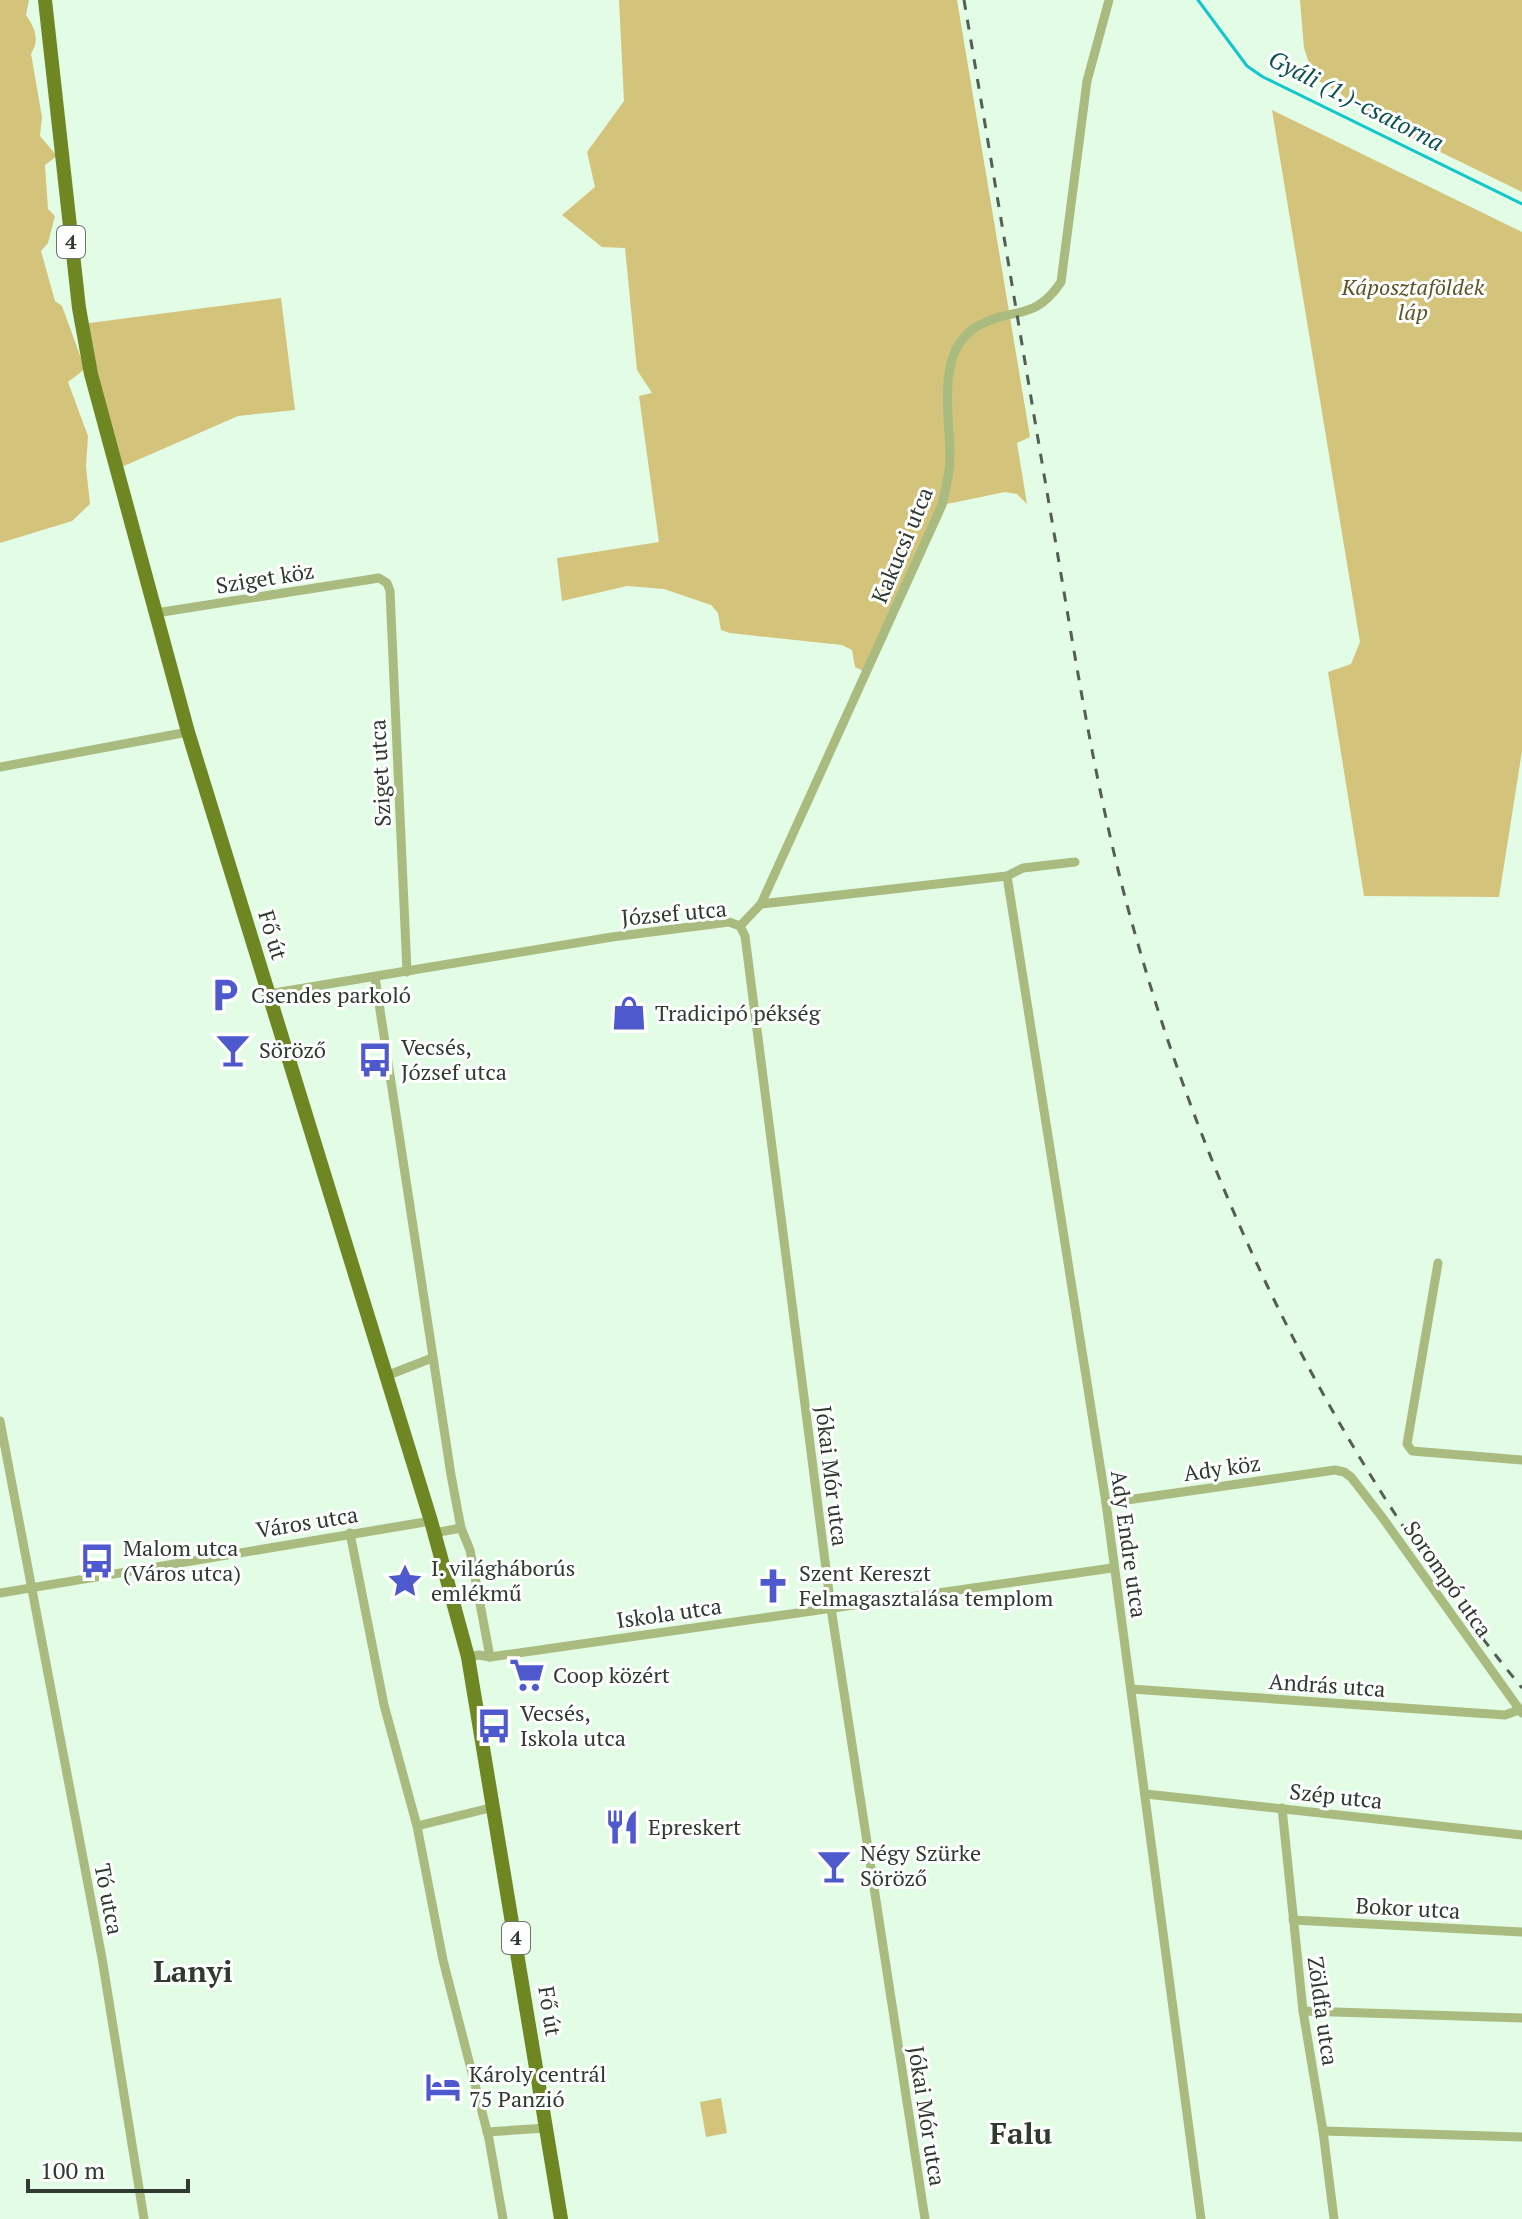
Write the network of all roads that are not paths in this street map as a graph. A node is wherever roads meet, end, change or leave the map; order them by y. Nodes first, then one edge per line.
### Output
1 (45, 0) edge
2 (1109, 0) edge
3 (379, 578) joint
4 (156, 613) junction
5 (188, 732) junction
6 (0, 767) edge
7 (1075, 862) dead end
8 (1007, 876) junction
9 (761, 904) junction
10 (740, 926) junction
11 (407, 972) junction
12 (375, 977) junction
13 (268, 994) junction
14 (1438, 1263) dead end
15 (432, 1358) junction
16 (386, 1376) junction
17 (0, 1421) edge
18 (1522, 1460) edge
19 (1344, 1472) joint
20 (1106, 1503) junction
21 (432, 1527) junction
22 (461, 1528) junction
23 (350, 1533) junction
24 (1112, 1568) junction
25 (33, 1586) junction
26 (0, 1593) edge
27 (831, 1608) junction
28 (468, 1657) junction
29 (490, 1657) junction
30 (1131, 1689) junction
31 (1521, 1711) edge
32 (1146, 1794) junction
33 (494, 1807) junction
34 (1282, 1808) junction
35 (417, 1826) junction
36 (1522, 1835) edge
37 (1293, 1920) junction
38 (1522, 1932) edge
39 (1303, 2011) junction
40 (1522, 2018) edge
41 (546, 2128) junction
42 (1323, 2131) junction
43 (487, 2132) junction
44 (1522, 2137) edge
45 (144, 2219) edge
46 (503, 2219) edge
47 (561, 2219) edge
48 (925, 2219) edge
49 (1201, 2219) edge
50 (1334, 2219) edge

1 - 4 main road, Fő út / 4
2 - 9 street, Kakucsi utca
3 - 4 street, Sziget köz
3 - 11 street, Sziget utca
4 - 5 main road, Fő út / 4
5 - 6 street
5 - 13 main road, Fő út / 4
7 - 8 street
8 - 9 street
8 - 20 street, Ady Endre utca
9 - 10 street, József utca
10 - 11 street, József utca
10 - 27 street, Jókai Mór utca
11 - 12 street, József utca
12 - 13 street, József utca
12 - 15 street
13 - 16 main road, Fő út / 4
14 - 18 street
15 - 16 street
15 - 22 street
16 - 21 main road, Fő út / 4
17 - 25 street, Tó utca
19 - 20 street, Ady köz
19 - 31 street, Sorompó utca
20 - 24 street, Ady Endre utca
21 - 22 street
21 - 23 street, Város utca
21 - 28 main road, Fő út / 4
22 - 29 street
23 - 25 street, Város utca
23 - 35 street
24 - 27 street, Iskola utca
24 - 30 street, Ady Endre utca
25 - 26 street, Város utca
25 - 45 street, Tó utca
27 - 29 street, Iskola utca
27 - 48 street, Jókai Mór utca
28 - 29 street, Iskola utca
28 - 33 main road, Fő út / 4
30 - 31 street, András utca
30 - 32 street, Ady Endre utca
32 - 34 street, Szép utca
32 - 49 street, Ady Endre utca
33 - 35 street
33 - 41 main road, Fő út / 4
34 - 36 street, Szép utca
34 - 37 street, Zöldfa utca
35 - 43 street
37 - 38 street, Bokor utca
37 - 39 street, Zöldfa utca
39 - 40 street
39 - 42 street, Zöldfa utca
41 - 43 street
41 - 47 main road, Fő út / 4
42 - 44 street
42 - 50 street, Zöldfa utca
43 - 46 street

